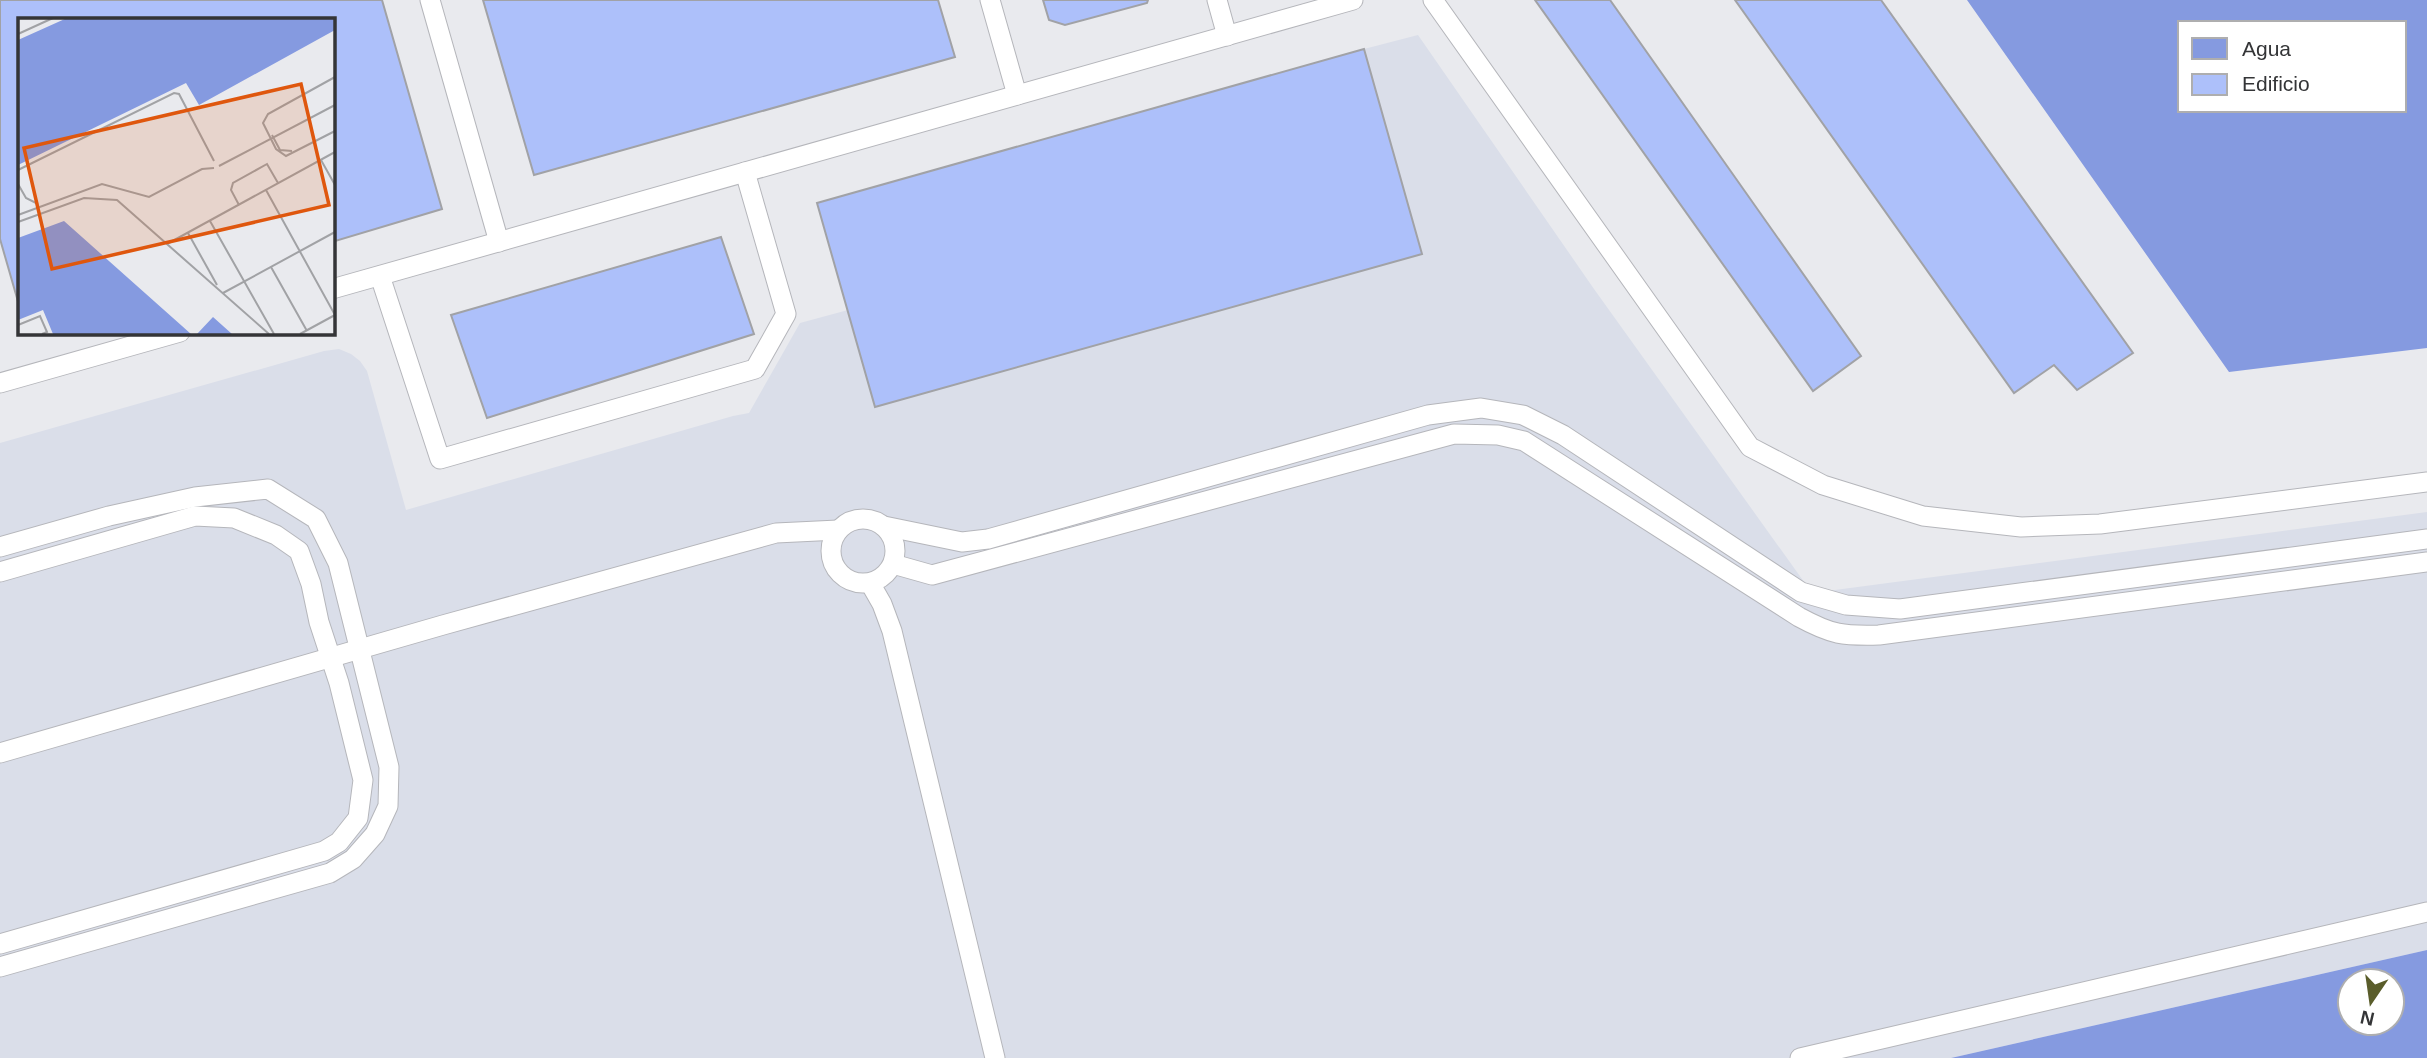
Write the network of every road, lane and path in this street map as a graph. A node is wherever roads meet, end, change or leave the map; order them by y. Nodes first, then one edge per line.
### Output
1 (430, 0) edge
2 (990, 0) edge
3 (1217, 0) edge
4 (1353, 0) edge
5 (1433, 0) edge
6 (1227, 36) junction
7 (1017, 95) junction
8 (745, 172) junction
9 (499, 242) junction
10 (380, 276) junction
11 (334, 288) edge
12 (173, 334) edge
13 (0, 383) edge
14 (2427, 482) edge
15 (884, 526) junction
16 (838, 530) junction
17 (2427, 539) edge
18 (0, 547) edge
19 (893, 564) junction
20 (2424, 564) edge
21 (0, 572) edge
22 (870, 583) junction
23 (360, 649) junction
24 (331, 658) junction
25 (0, 753) edge
26 (2427, 912) edge
27 (0, 944) edge
28 (0, 967) edge
29 (995, 1058) edge
30 (1800, 1058) edge

1 - 9 lane
2 - 7 lane
3 - 6 lane
4 - 6 lane
5 - 14 lane
6 - 7 lane
7 - 8 lane
8 - 9 lane
8 - 10 lane
9 - 10 lane
10 - 11 lane
12 - 13 lane
15 - 16 lane
15 - 17 lane
15 - 19 lane
16 - 22 lane
16 - 23 lane
18 - 23 lane
19 - 20 lane
19 - 22 lane
21 - 24 lane
22 - 29 lane
23 - 24 lane
23 - 28 lane
24 - 25 lane
24 - 27 lane
26 - 30 lane

